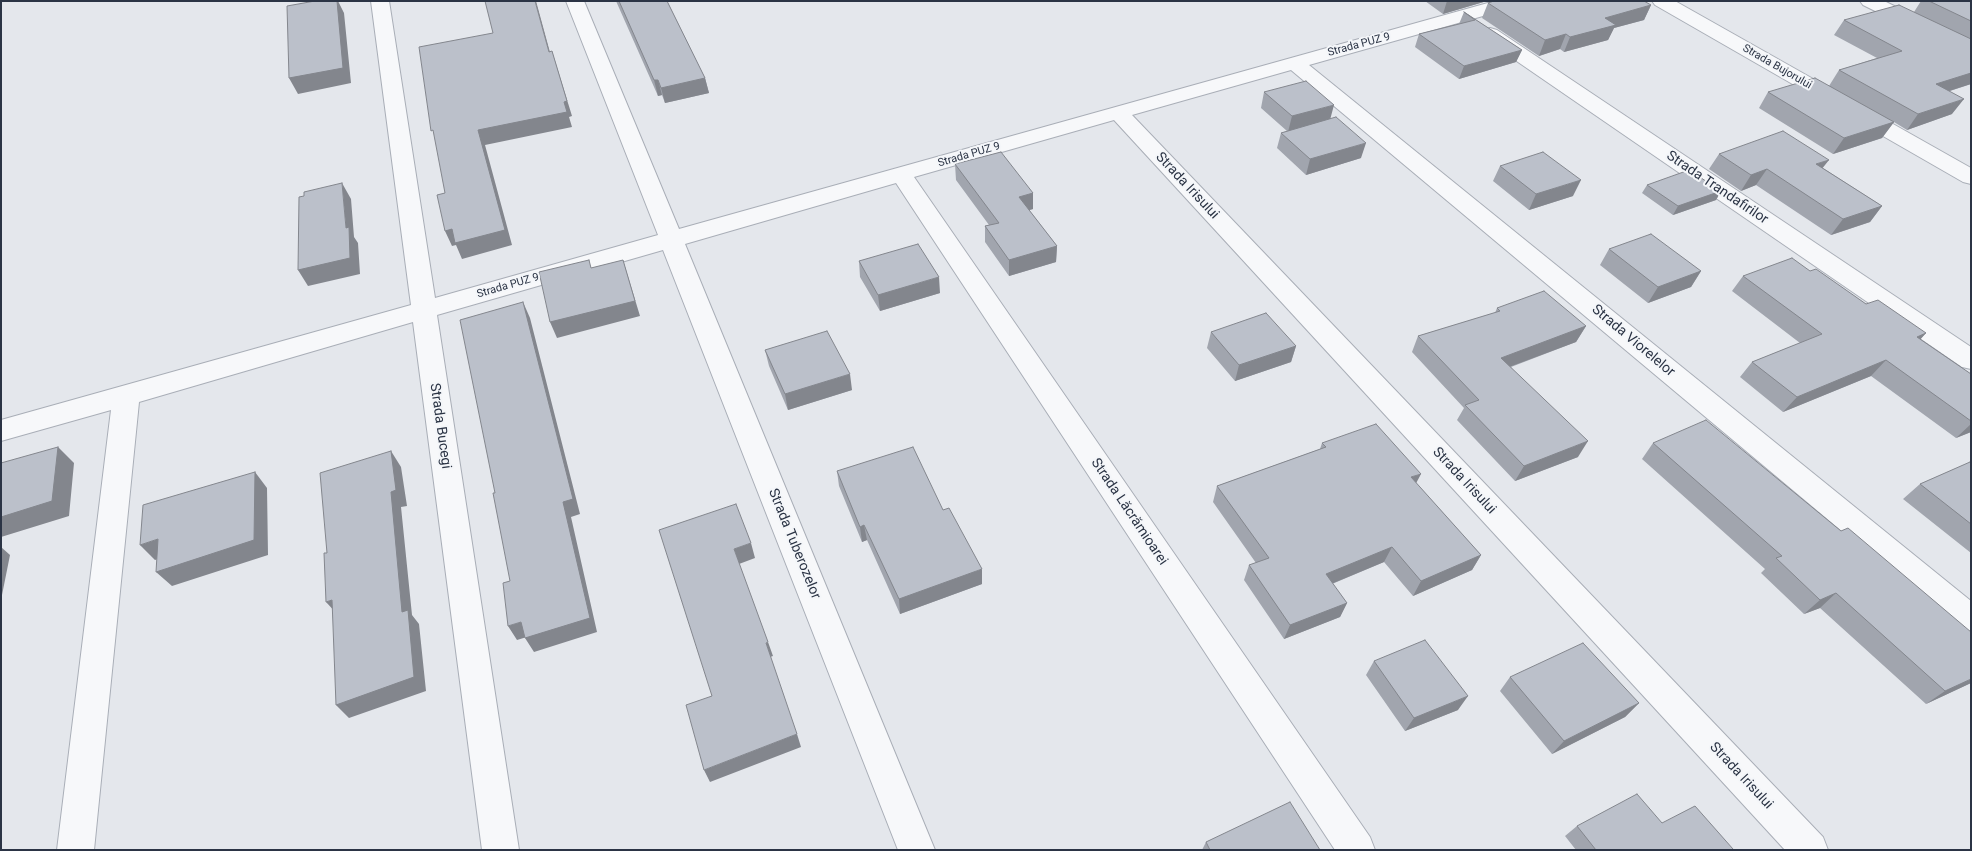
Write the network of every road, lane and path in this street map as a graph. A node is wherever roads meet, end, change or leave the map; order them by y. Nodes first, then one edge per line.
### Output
1 (380, 1) edge
2 (575, 1) edge
3 (1662, 1) edge
4 (1869, 1) edge
5 (1504, 3) edge
6 (1464, 16) junction
7 (1971, 52) edge
8 (1295, 63) junction
9 (1118, 112) junction
10 (901, 174) junction
11 (1971, 177) edge
12 (672, 239) junction
13 (423, 310) junction
14 (1971, 360) edge
15 (126, 395) junction
16 (1, 431) edge
17 (1971, 620) edge
18 (75, 850) edge
19 (501, 850) edge
20 (916, 850) edge
21 (1357, 850) edge
22 (1810, 850) edge

1 - 13 street, Strada Bucegi
2 - 12 street, Strada Tuberozelor
3 - 11 street, Strada Bujorului
4 - 7 street
5 - 6 street, Strada PUZ 9
6 - 8 street, Strada PUZ 9
6 - 14 street, Strada Trandafirilor
8 - 9 street, Strada PUZ 9
8 - 17 street, Strada Viorelelor
9 - 10 street, Strada PUZ 9
9 - 22 street, Strada Irisului
10 - 12 street, Strada PUZ 9
10 - 21 street, Strada Lăcrămioarei
12 - 13 street, Strada PUZ 9
12 - 20 street, Strada Tuberozelor
13 - 15 street, Strada PUZ 9
13 - 19 street, Strada Bucegi
15 - 16 street, Strada PUZ 9
15 - 18 street

